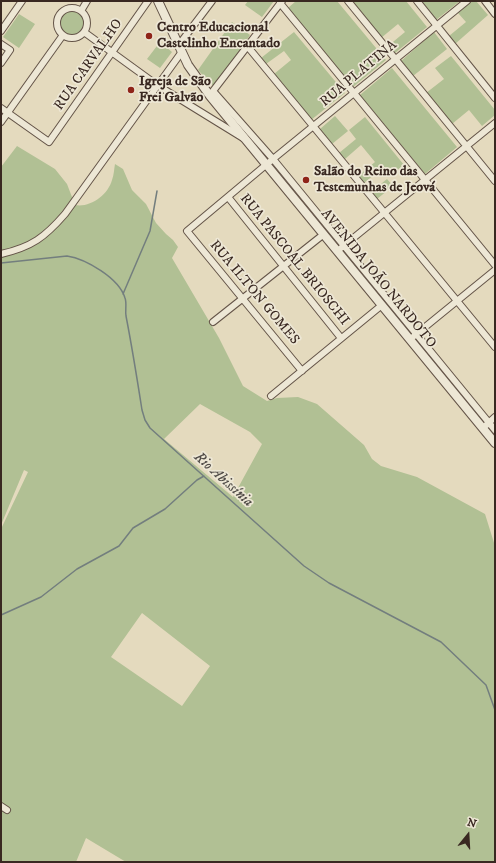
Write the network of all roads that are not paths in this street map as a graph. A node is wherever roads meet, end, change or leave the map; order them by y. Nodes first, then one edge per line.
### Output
1 (22, 1) edge
2 (71, 1) edge
3 (87, 1) edge
4 (148, 1) edge
5 (158, 1) edge
6 (212, 1) edge
7 (288, 1) edge
8 (348, 1) edge
9 (416, 1) edge
10 (467, 1) edge
11 (484, 1) edge
12 (282, 3) edge
13 (72, 8) junction
14 (80, 11) junction
15 (495, 14) edge
16 (437, 26) junction
17 (1, 31) edge
18 (84, 32) junction
19 (63, 35) junction
20 (1, 44) edge
21 (248, 47) junction
22 (180, 49) junction
23 (112, 52) junction
24 (395, 59) junction
25 (1, 63) edge
26 (157, 84) junction
27 (212, 93) junction
28 (354, 93) junction
29 (495, 98) edge
30 (1, 108) edge
31 (7, 113) junction
32 (1, 122) edge
33 (495, 122) edge
34 (314, 127) junction
35 (246, 140) junction
36 (466, 146) junction
37 (270, 161) junction
38 (425, 180) junction
39 (495, 181) edge
40 (228, 197) junction
41 (384, 213) junction
42 (187, 231) joint
43 (324, 234) junction
44 (341, 248) junction
45 (1, 254) edge
46 (495, 265) edge
47 (284, 267) junction
48 (495, 270) edge
49 (243, 299) junction
50 (457, 302) junction
51 (382, 305) junction
52 (213, 322) dead end
53 (413, 337) junction
54 (341, 338) junction
55 (495, 347) edge
56 (302, 371) junction
57 (272, 396) dead end
58 (495, 417) edge
59 (486, 425) junction
60 (495, 430) edge
61 (495, 443) edge
62 (1, 806) edge
63 (7, 810) dead end

1 - 17 street
2 - 13 street
3 - 14 street
4 - 23 street, RUA CARVALHO
5 - 22 street, AVENIDA JOÃO NARDOTO
6 - 22 street
7 - 12 street
8 - 24 street
9 - 16 street
10 - 16 street, RUA PLATINA
11 - 15 street
12 - 21 street
12 - 28 street
13 - 14 street
13 - 19 street
14 - 18 street
16 - 24 street, RUA PLATINA
16 - 29 street
18 - 19 street
18 - 23 street
19 - 31 street
20 - 25 street
21 - 27 street
21 - 34 street
22 - 26 street
22 - 27 street, AVENIDA JOÃO NARDOTO
23 - 26 street
23 - 31 street, RUA CARVALHO
24 - 28 street, RUA PLATINA
24 - 36 street
26 - 35 street
26 - 45 street
27 - 35 street, AVENIDA JOÃO NARDOTO
27 - 37 street, AVENIDA JOÃO NARDOTO
28 - 34 street, RUA PLATINA
28 - 38 street
30 - 31 street
31 - 32 street
33 - 36 street
34 - 37 street, RUA PLATINA
34 - 41 street
35 - 37 street, AVENIDA JOÃO NARDOTO
36 - 38 street
36 - 39 street
37 - 40 street, RUA PLATINA
37 - 43 street, AVENIDA JOÃO NARDOTO
37 - 44 street, AVENIDA JOÃO NARDOTO
38 - 41 street
38 - 46 street
40 - 42 street, RUA PLATINA
40 - 47 street, RUA PASCOAL BRIOSCHI
41 - 44 street
41 - 50 street
42 - 49 street, RUA ILTON GOMES
43 - 44 street, AVENIDA JOÃO NARDOTO
43 - 47 street
44 - 51 street, AVENIDA JOÃO NARDOTO
44 - 53 street, AVENIDA JOÃO NARDOTO
47 - 49 street
47 - 54 street, RUA PASCOAL BRIOSCHI
48 - 50 street
49 - 52 street
49 - 56 street, RUA ILTON GOMES
50 - 53 street
50 - 55 street
51 - 53 street, AVENIDA JOÃO NARDOTO
51 - 54 street
53 - 59 street, AVENIDA JOÃO NARDOTO
54 - 56 street
56 - 57 street
58 - 59 street
59 - 60 street, AVENIDA JOÃO NARDOTO
59 - 61 street, AVENIDA JOÃO NARDOTO
62 - 63 street

